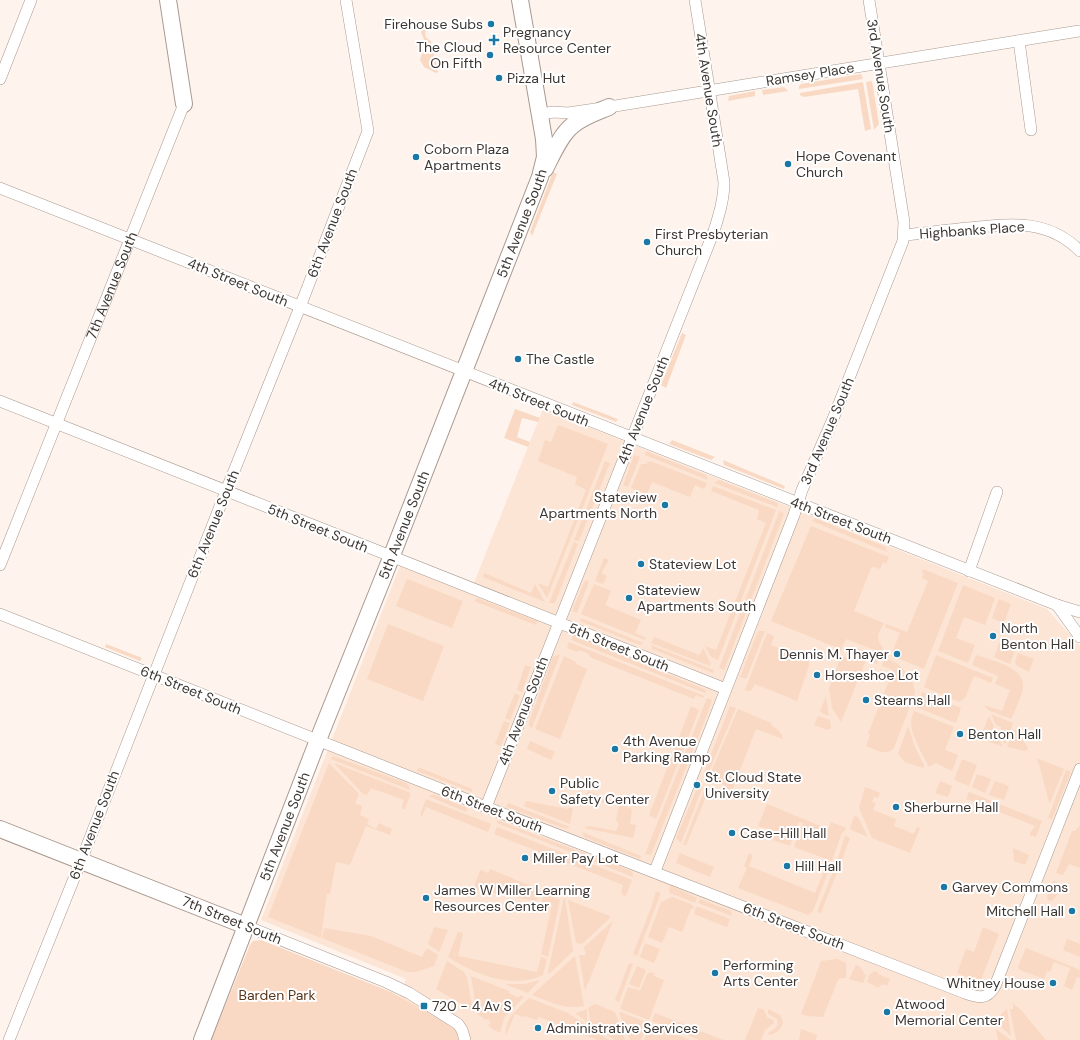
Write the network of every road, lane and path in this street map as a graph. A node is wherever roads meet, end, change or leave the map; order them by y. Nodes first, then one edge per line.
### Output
1 (31, 0) edge
2 (168, 0) edge
3 (346, 0) edge
4 (520, 0) edge
5 (695, 0) edge
6 (869, 0) edge
7 (1079, 31) edge
8 (1019, 41) junction
9 (879, 63) junction
10 (0, 79) edge
11 (708, 90) junction
12 (184, 104) joint
13 (609, 107) junction
14 (540, 114) junction
15 (1031, 130) dead end
16 (540, 177) junction
17 (0, 188) edge
18 (904, 235) junction
19 (130, 240) junction
20 (1080, 251) edge
21 (300, 307) junction
22 (463, 372) junction
23 (0, 401) edge
24 (56, 424) junction
25 (632, 438) junction
26 (226, 491) junction
27 (997, 492) dead end
28 (797, 503) junction
29 (392, 557) junction
30 (0, 565) edge
31 (969, 571) junction
32 (1057, 606) junction
33 (1080, 612) edge
34 (0, 614) edge
35 (558, 622) junction
36 (1080, 636) edge
37 (153, 675) junction
38 (726, 689) junction
39 (318, 740) junction
40 (1080, 769) edge
41 (486, 806) junction
42 (0, 829) edge
43 (81, 861) junction
44 (655, 871) junction
45 (246, 926) junction
46 (9, 1040) edge
47 (202, 1040) edge
48 (465, 1040) edge

1 - 10 street
2 - 12 street, 7th Avenue South
3 - 21 street, 6th Avenue South
4 - 14 street, 5th Avenue South
5 - 11 street, 4th Avenue South
6 - 9 street, 3rd Avenue South
7 - 8 street, Ramsey Place
8 - 9 street, Ramsey Place
8 - 15 street
9 - 11 street, Ramsey Place
9 - 18 street, 3rd Avenue South
11 - 13 street, Ramsey Place
11 - 25 street, 4th Avenue South
12 - 19 street, 7th Avenue South
13 - 14 street, Ramsey Place
13 - 16 street
14 - 16 street, 5th Avenue South
16 - 22 street, 5th Avenue South
17 - 19 street, 4th Street South
18 - 20 street, Highbanks Place
18 - 28 street, 3rd Avenue South
19 - 21 street, 4th Street South
19 - 24 street, 7th Avenue South
21 - 22 street, 4th Street South
21 - 26 street, 6th Avenue South
22 - 25 street, 4th Street South
22 - 29 street, 5th Avenue South
23 - 24 street, 5th Street South
24 - 26 street, 5th Street South
24 - 30 street, 7th Avenue South
25 - 28 street, 4th Street South
25 - 35 street, 4th Avenue South
26 - 29 street, 5th Street South
26 - 37 street, 6th Avenue South
27 - 31 street
28 - 31 street, 4th Street South
28 - 38 street, 3rd Avenue South
29 - 35 street, 5th Street South
29 - 39 street, 5th Avenue South
31 - 32 street, 4th Street South
32 - 33 street, 4th Street South
32 - 36 street
34 - 37 street, 6th Street South
35 - 38 street, 5th Street South
35 - 41 street, 4th Avenue South
37 - 39 street, 6th Street South
37 - 43 street, 6th Avenue South
38 - 44 street, 3rd Avenue South
39 - 41 street, 6th Street South
39 - 45 street, 5th Avenue South
40 - 44 street, 6th Street South
41 - 44 street, 6th Street South
42 - 43 street, 7th Street South
43 - 45 street, 7th Street South
43 - 46 street, 6th Avenue South
45 - 47 street, 5th Avenue South
45 - 48 street, 7th Street South

